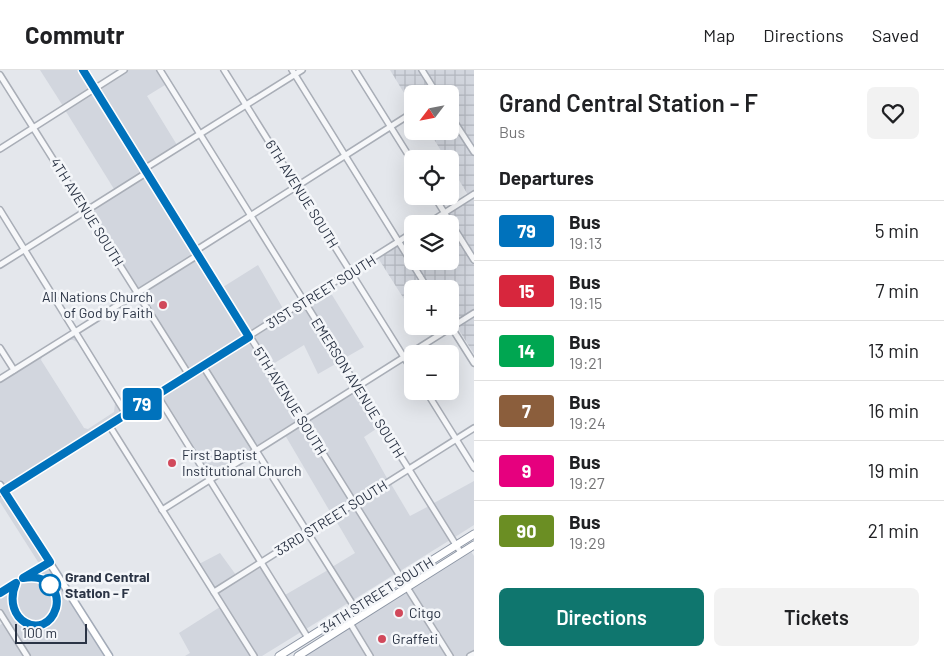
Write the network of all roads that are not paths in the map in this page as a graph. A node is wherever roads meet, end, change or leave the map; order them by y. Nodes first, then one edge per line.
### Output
1 (83, 70) edge
2 (124, 70) edge
3 (160, 70) edge
4 (224, 70) edge
5 (302, 70) edge
6 (355, 70) edge
7 (422, 70) edge
8 (293, 72) edge
9 (0, 75) edge
10 (431, 85) edge
11 (95, 89) junction
12 (246, 105) junction
13 (404, 118) edge
14 (391, 127) junction
15 (33, 128) junction
16 (459, 129) edge
17 (200, 134) junction
18 (0, 149) edge
19 (405, 150) edge
20 (474, 152) edge
21 (345, 156) junction
22 (145, 171) junction
23 (297, 186) junction
24 (474, 194) edge
25 (440, 205) edge
26 (0, 210) edge
27 (86, 211) junction
28 (445, 213) junction
29 (442, 215) edge
30 (251, 216) junction
31 (404, 239) edge
32 (399, 242) junction
33 (24, 250) junction
34 (196, 253) junction
35 (474, 260) edge
36 (0, 265) edge
37 (351, 272) junction
38 (422, 280) edge
39 (137, 292) junction
40 (305, 302) junction
41 (474, 313) edge
42 (459, 321) edge
43 (76, 332) junction
44 (437, 335) edge
45 (457, 335) edge
46 (249, 337) junction
47 (422, 345) edge
48 (0, 348) edge
49 (404, 357) joint
50 (474, 363) edge
51 (203, 366) junction
52 (14, 370) junction
53 (189, 375) junction
54 (0, 379) edge
55 (357, 386) junction
56 (157, 395) junction
57 (432, 400) edge
58 (126, 414) junction
59 (302, 421) junction
60 (109, 425) junction
61 (474, 428) edge
62 (456, 440) junction
63 (256, 450) junction
64 (474, 468) edge
65 (409, 469) junction
66 (209, 480) junction
67 (1, 490) edge
68 (354, 504) junction
69 (162, 510) junction
70 (308, 533) junction
71 (474, 534) edge
72 (467, 538) junction
73 (456, 545) junction
74 (473, 547) edge
75 (461, 553) junction
76 (261, 563) junction
77 (402, 579) junction
78 (407, 587) junction
79 (214, 592) junction
80 (355, 608) junction
81 (0, 613) edge
82 (2, 621) edge
83 (350, 623) junction
84 (318, 632) junction
85 (308, 638) junction
86 (474, 654) edge
87 (27, 656) edge
88 (109, 656) edge
89 (254, 656) edge
90 (279, 656) edge
91 (291, 656) edge
92 (298, 656) edge
93 (370, 656) edge
94 (450, 656) edge
95 (470, 656) edge

1 - 11 street, 5TH AVENUE SOUTH
2 - 11 street
3 - 17 street, EMERSON AVENUE SOUTH
4 - 12 street, 6TH AVENUE SOUTH
5 - 8 street
6 - 14 street
7 - 10 street
8 - 12 street
8 - 21 street
9 - 15 street, 4TH AVENUE SOUTH
11 - 15 street
11 - 22 street, 5TH AVENUE SOUTH
12 - 17 street
12 - 23 street, 6TH AVENUE SOUTH
13 - 14 street
14 - 19 street
14 - 21 street
15 - 18 street
15 - 27 street, 4TH AVENUE SOUTH
16 - 20 street
17 - 22 street
17 - 30 street, EMERSON AVENUE SOUTH
21 - 23 street
21 - 32 street
22 - 27 street
22 - 34 street, 5TH AVENUE SOUTH
23 - 30 street
23 - 37 street, 6TH AVENUE SOUTH
24 - 28 street
25 - 28 street
26 - 33 street
27 - 33 street
27 - 39 street, 4TH AVENUE SOUTH
28 - 29 street
28 - 35 street
30 - 34 street
30 - 40 street, EMERSON AVENUE SOUTH
31 - 32 street, 31ST STREET SOUTH
32 - 37 street, 31ST STREET SOUTH
32 - 38 street
33 - 36 street
33 - 43 street
34 - 39 street
34 - 46 street, 5TH AVENUE SOUTH
37 - 40 street, 31ST STREET SOUTH
37 - 49 street, 6TH AVENUE SOUTH
39 - 43 street
39 - 53 street, 4TH AVENUE SOUTH
40 - 46 street, 31ST STREET SOUTH
40 - 55 street, EMERSON AVENUE SOUTH
41 - 42 street
43 - 52 street
43 - 58 street
44 - 47 street
45 - 50 street
46 - 51 street, 31ST STREET SOUTH
46 - 59 street, 5TH AVENUE SOUTH
48 - 52 street
49 - 55 street
51 - 53 street, 31ST STREET SOUTH
51 - 63 street
52 - 54 street
53 - 56 street, 31ST STREET SOUTH
55 - 59 street
55 - 65 street, EMERSON AVENUE SOUTH
56 - 58 street, 31ST STREET SOUTH
56 - 66 street
57 - 62 street
58 - 60 street, 31ST STREET SOUTH
59 - 63 street
59 - 68 street, 5TH AVENUE SOUTH
60 - 67 street, 31ST STREET SOUTH
60 - 69 street
61 - 62 street, 33RD STREET SOUTH
62 - 64 street
62 - 65 street, 33RD STREET SOUTH
63 - 66 street
63 - 70 street
65 - 68 street, 33RD STREET SOUTH
65 - 73 street, EMERSON AVENUE SOUTH
66 - 69 street
66 - 76 street
67 - 88 main road
68 - 70 street, 33RD STREET SOUTH
68 - 77 street, 5TH AVENUE SOUTH
69 - 79 street
70 - 76 street, 33RD STREET SOUTH
70 - 80 street
71 - 72 highway, 34TH STREET SOUTH
72 - 73 highway, 34TH STREET SOUTH
72 - 74 street
73 - 75 street, EMERSON AVENUE SOUTH
73 - 77 highway, 34TH STREET SOUTH
74 - 75 highway, 34TH STREET SOUTH
75 - 78 highway, 34TH STREET SOUTH
76 - 79 street, 33RD STREET SOUTH
76 - 85 street
77 - 78 street, 5TH AVENUE SOUTH
77 - 80 highway, 34TH STREET SOUTH
78 - 83 highway, 34TH STREET SOUTH
78 - 94 street, 5TH AVENUE SOUTH
79 - 89 street
80 - 84 highway, 34TH STREET SOUTH
81 - 82 street
82 - 87 street
83 - 92 highway, 34TH STREET SOUTH
83 - 93 street
84 - 85 highway, 34TH STREET SOUTH
84 - 91 highway
85 - 90 highway, 34TH STREET SOUTH
86 - 95 street

